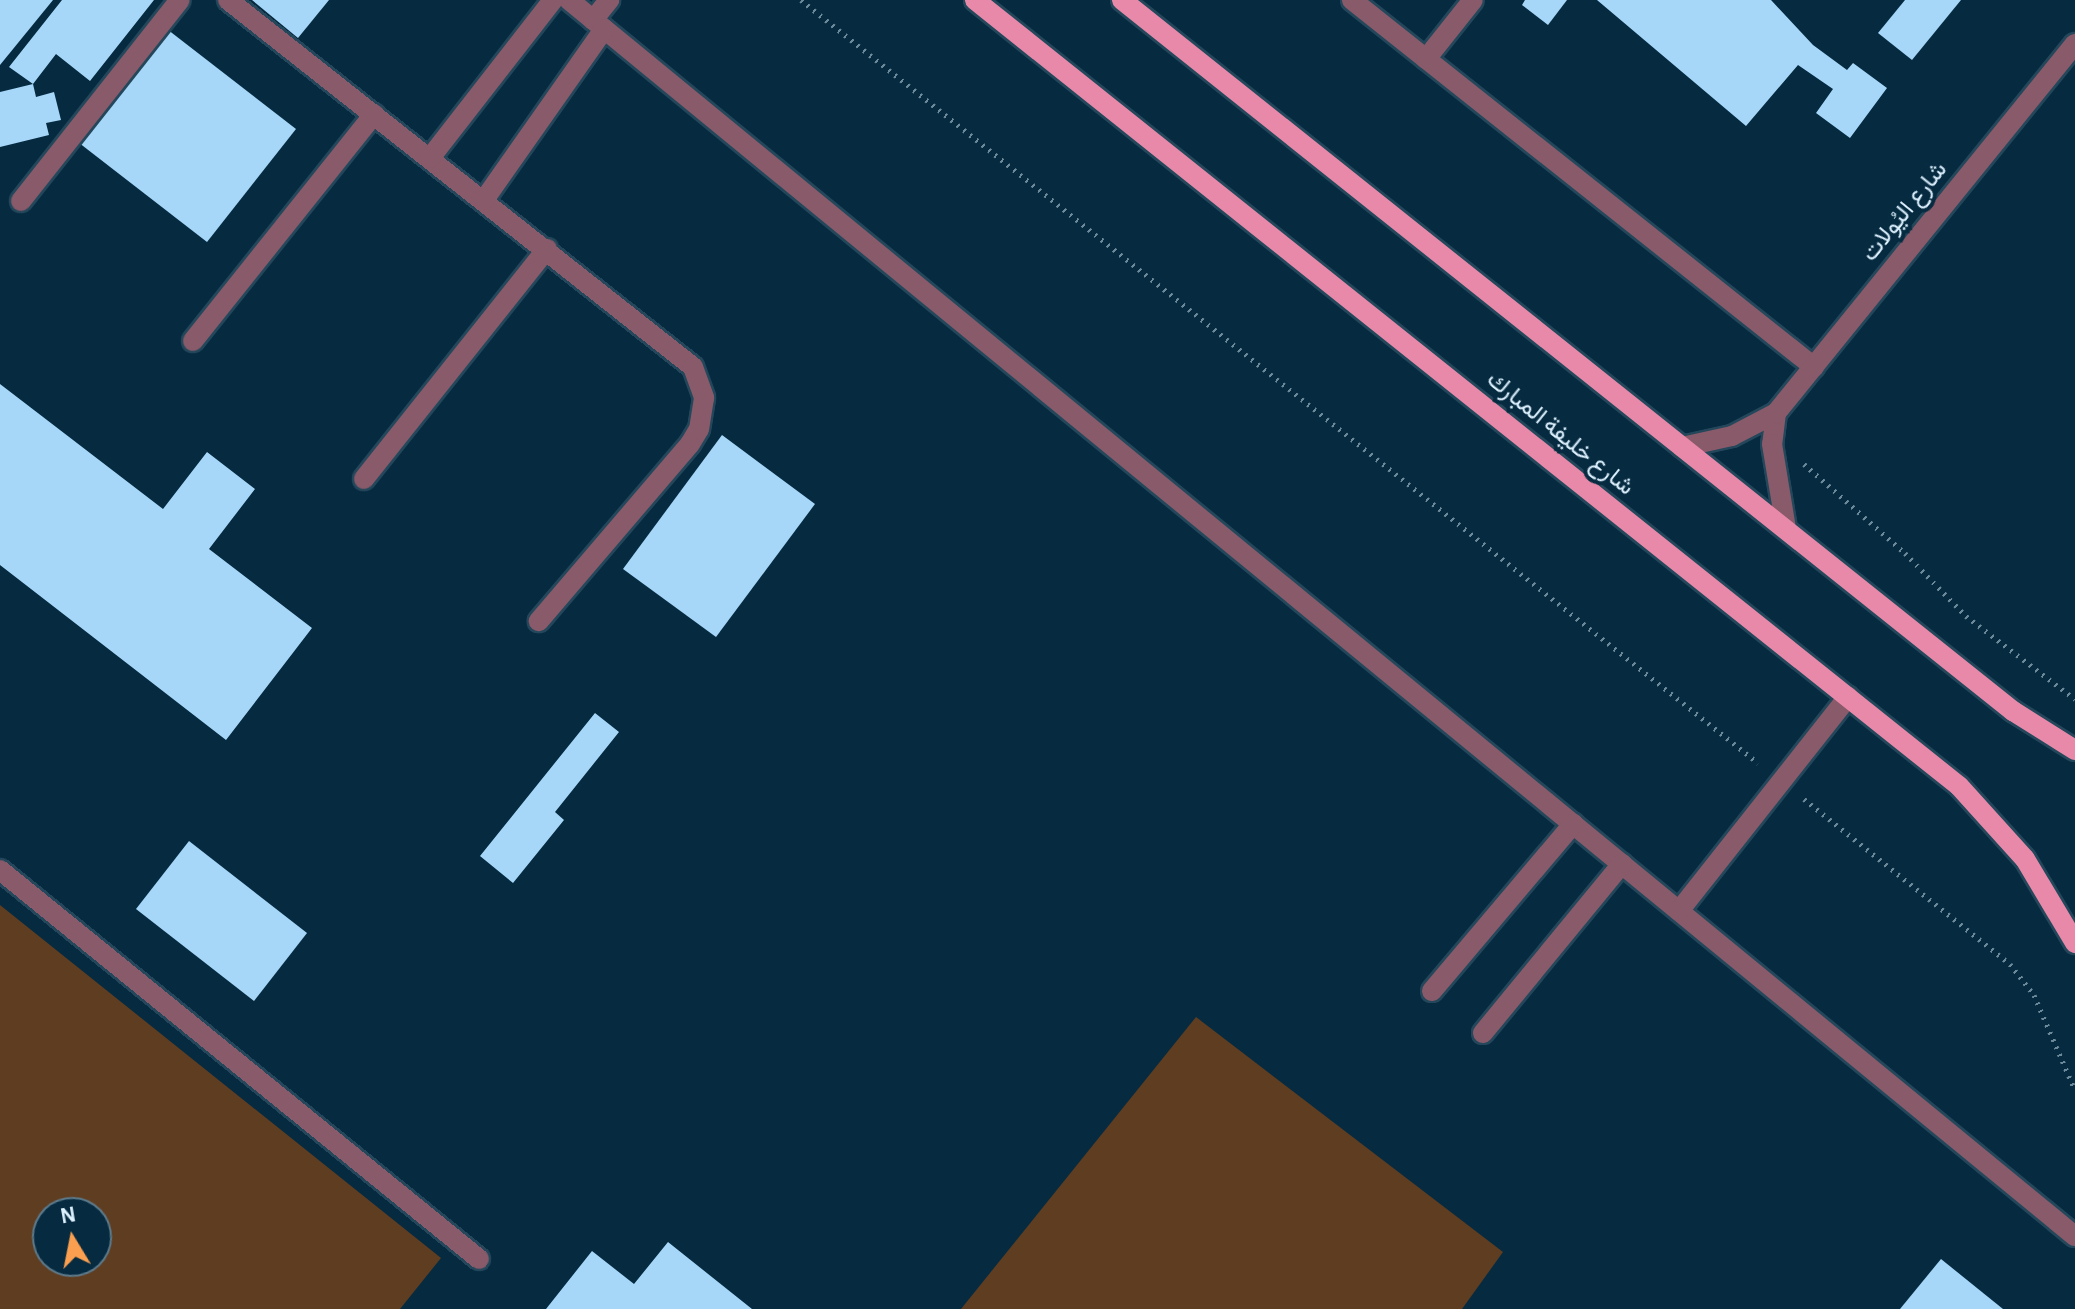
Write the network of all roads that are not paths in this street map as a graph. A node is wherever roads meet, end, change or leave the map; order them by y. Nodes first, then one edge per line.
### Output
1 (180, 0) edge
2 (228, 0) edge
3 (553, 0) edge
4 (569, 0) edge
5 (609, 0) edge
6 (975, 0) edge
7 (1122, 0) edge
8 (1352, 0) edge
9 (1473, 0) edge
10 (599, 25) junction
11 (2075, 44) edge
12 (1426, 59) junction
13 (374, 114) junction
14 (430, 158) junction
15 (484, 200) junction
16 (21, 201) dead end
17 (547, 249) junction
18 (193, 341) dead end
19 (1814, 367) junction
20 (1776, 413) junction
21 (1682, 447) junction
22 (364, 479) dead end
23 (1786, 529) junction
24 (539, 621) dead end
25 (1848, 697) junction
26 (2075, 750) edge
27 (1573, 824) junction
28 (1622, 864) junction
29 (0, 870) edge
30 (1679, 911) junction
31 (2075, 943) edge
32 (1432, 991) dead end
33 (1483, 1033) dead end
34 (2075, 1236) edge
35 (479, 1259) dead end

1 - 16 street
2 - 13 street
3 - 14 street
4 - 10 street
5 - 10 street
6 - 25 main road, شارع خليفة المبارك
7 - 21 main road
8 - 12 street
9 - 12 street
10 - 15 street
10 - 27 street
11 - 19 street, شارع اليُولات
12 - 19 street
13 - 14 street
13 - 18 street
14 - 15 street
15 - 17 street
17 - 22 street
17 - 24 street
19 - 20 street, شارع اليُولات
20 - 21 street, شارع اليُولات
20 - 23 street
21 - 23 main road
23 - 26 main road
25 - 30 street
25 - 31 main road, شارع خليفة المبارك
27 - 28 street
27 - 32 street
28 - 30 street
28 - 33 street
29 - 35 street
30 - 34 street

